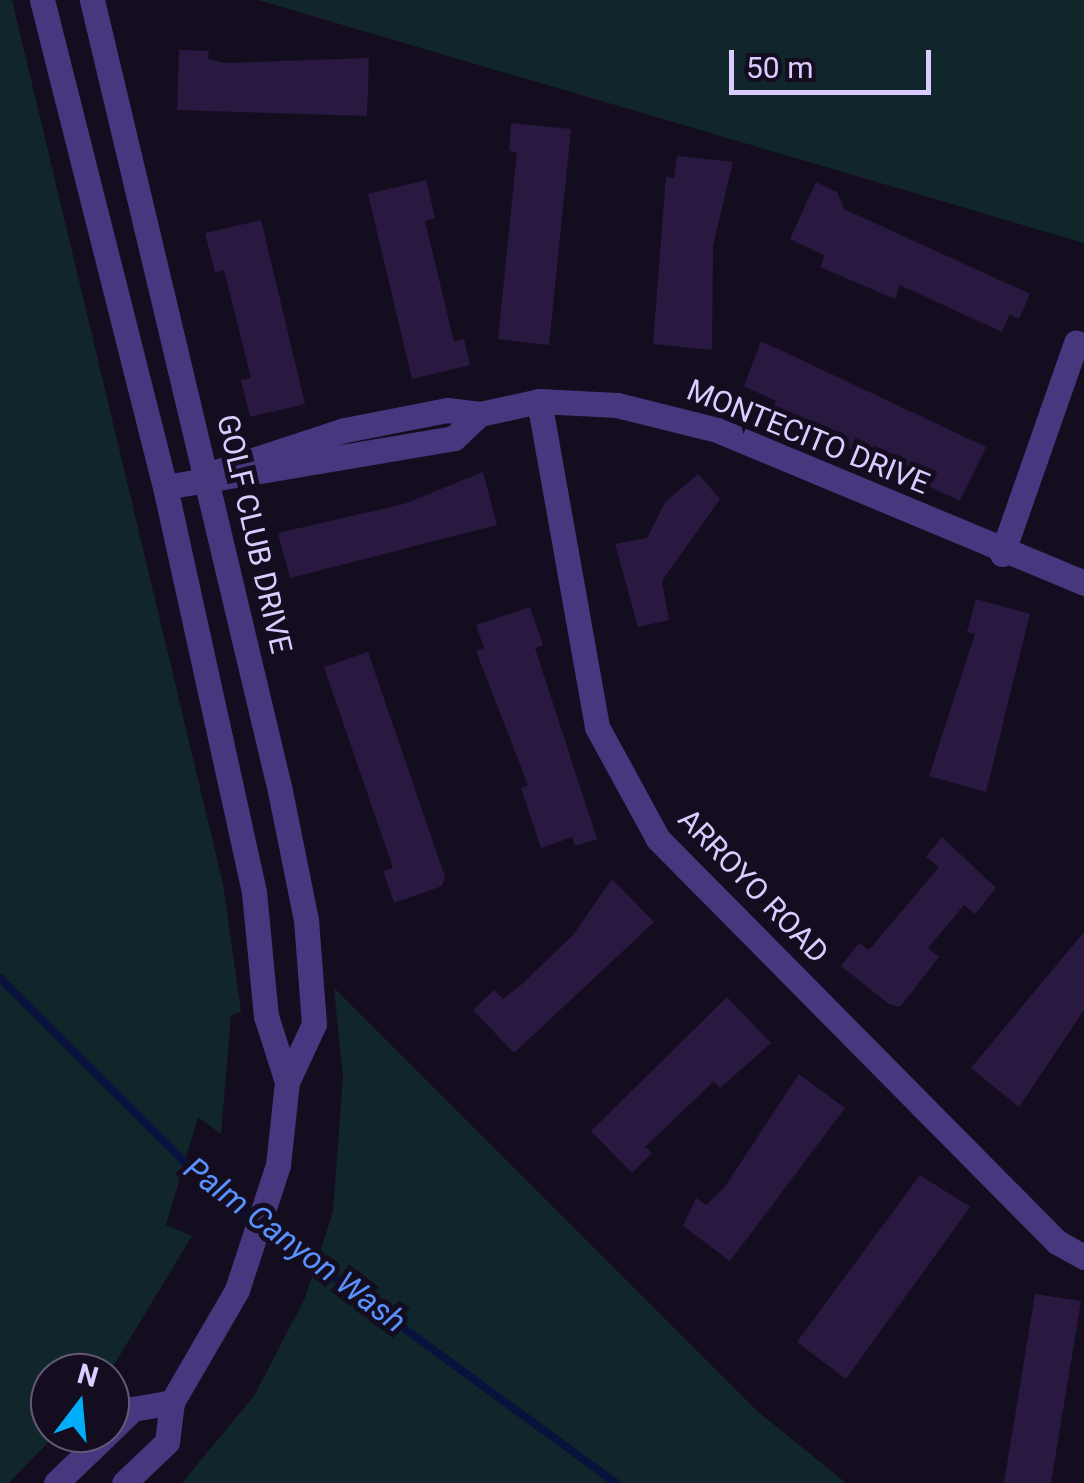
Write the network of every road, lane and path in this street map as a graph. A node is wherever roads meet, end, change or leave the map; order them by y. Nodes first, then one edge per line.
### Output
1 (42, 0) edge
2 (92, 0) edge
3 (1076, 343) dead end
4 (539, 400) junction
5 (206, 474) junction
6 (165, 486) junction
7 (1002, 554) junction
8 (1084, 583) edge
9 (286, 1082) junction
10 (1084, 1257) edge
11 (172, 1402) junction
12 (130, 1412) edge
13 (87, 1453) edge
14 (56, 1483) edge
15 (124, 1483) edge

1 - 6 street, GOLF CLUB DRIVE
2 - 5 street, GOLF CLUB DRIVE
3 - 7 street
4 - 5 street, MONTECITO DRIVE
4 - 7 street, MONTECITO DRIVE
4 - 10 street, ARROYO ROAD
5 - 6 street, MONTECITO DRIVE
5 - 9 street, GOLF CLUB DRIVE
6 - 9 street, GOLF CLUB DRIVE
7 - 8 street, MONTECITO DRIVE
9 - 11 street, GOLF CLUB DRIVE
11 - 12 street
11 - 15 street, GOLF CLUB DRIVE
13 - 14 street

